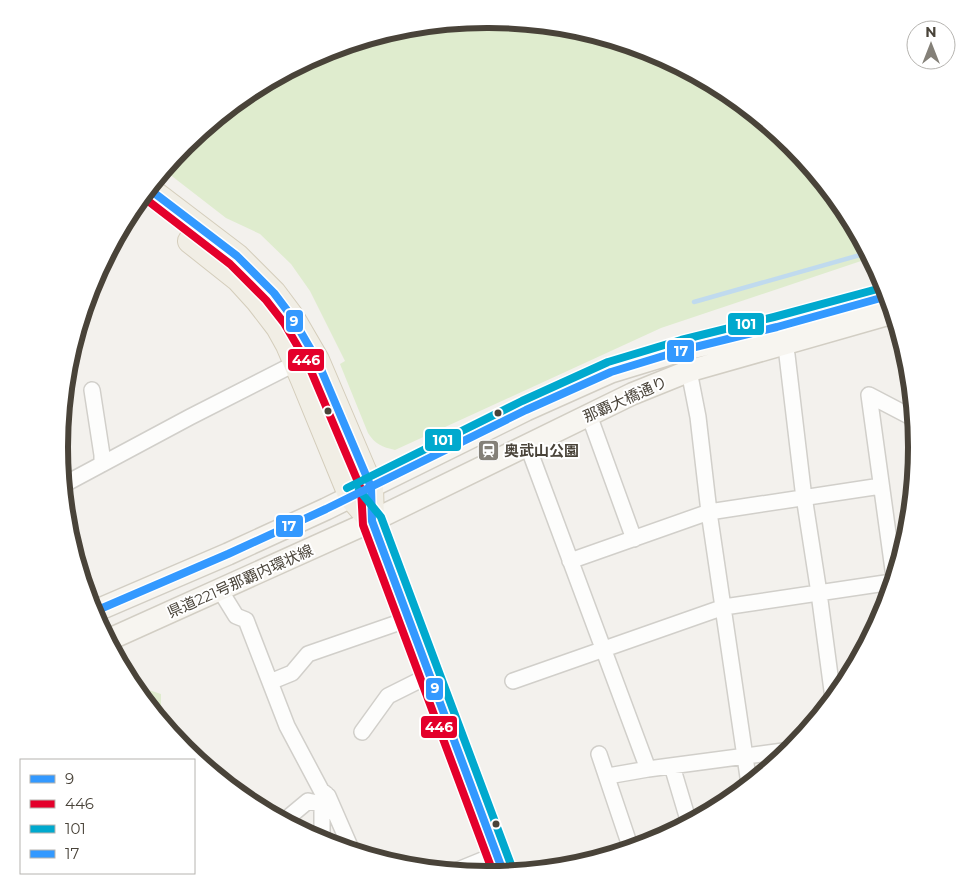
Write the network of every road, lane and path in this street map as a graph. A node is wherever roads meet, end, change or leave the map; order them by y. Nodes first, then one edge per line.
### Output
1 (154, 193) edge
2 (145, 206) edge
3 (880, 298) edge
4 (886, 315) edge
5 (784, 345) junction
6 (296, 363) junction
7 (689, 372) junction
8 (92, 390) dead end
9 (589, 415) junction
10 (906, 415) edge
11 (527, 444) junction
12 (102, 464) junction
13 (70, 482) edge
14 (881, 486) junction
15 (361, 492) junction
16 (804, 497) junction
17 (709, 512) junction
18 (372, 521) junction
19 (634, 539) junction
20 (892, 560) edge
21 (570, 561) junction
22 (885, 583) edge
23 (220, 590) junction
24 (819, 592) junction
25 (724, 607) junction
26 (100, 609) edge
27 (409, 619) junction
28 (114, 637) edge
29 (602, 650) junction
30 (430, 676) junction
31 (513, 681) dead end
32 (270, 682) junction
33 (832, 687) edge
34 (362, 732) dead end
35 (776, 752) edge
36 (599, 754) dead end
37 (745, 756) junction
38 (672, 766) junction
39 (648, 769) junction
40 (608, 776) junction
41 (748, 776) edge
42 (324, 799) junction
43 (290, 816) dead end
44 (686, 816) edge
45 (322, 833) edge
46 (348, 842) edge
47 (629, 842) edge
48 (501, 864) edge

1 - 15 main road
2 - 6 main road
3 - 15 main road, 那覇大橋通り
4 - 5 main road, 那覇大橋通り
5 - 7 main road, 那覇大橋通り
5 - 16 street
6 - 12 street
6 - 15 main road
7 - 9 main road, 那覇大橋通り
7 - 17 street
8 - 12 street
9 - 11 main road, 那覇大橋通り
9 - 19 street
10 - 14 street
11 - 18 main road, 那覇大橋通り
11 - 21 street
12 - 13 street
14 - 16 street
14 - 20 street
15 - 18 main road
15 - 26 main road, 県道221号那覇内環状線
16 - 17 street
16 - 24 street
17 - 19 street
17 - 25 street
18 - 23 main road, 県道221号那覇内環状線
18 - 27 main road
19 - 21 street
21 - 29 street
22 - 24 street
23 - 28 main road, 県道221号那覇内環状線
23 - 32 street
24 - 25 street
24 - 33 street
25 - 29 street
25 - 37 street
27 - 30 main road
27 - 32 street
29 - 31 street
29 - 39 street
30 - 34 street
30 - 48 main road
32 - 42 street
35 - 37 street
36 - 40 street
37 - 38 street
37 - 41 street
38 - 39 street
38 - 44 street
39 - 40 street
40 - 47 street
42 - 43 street
42 - 45 street
42 - 46 street

